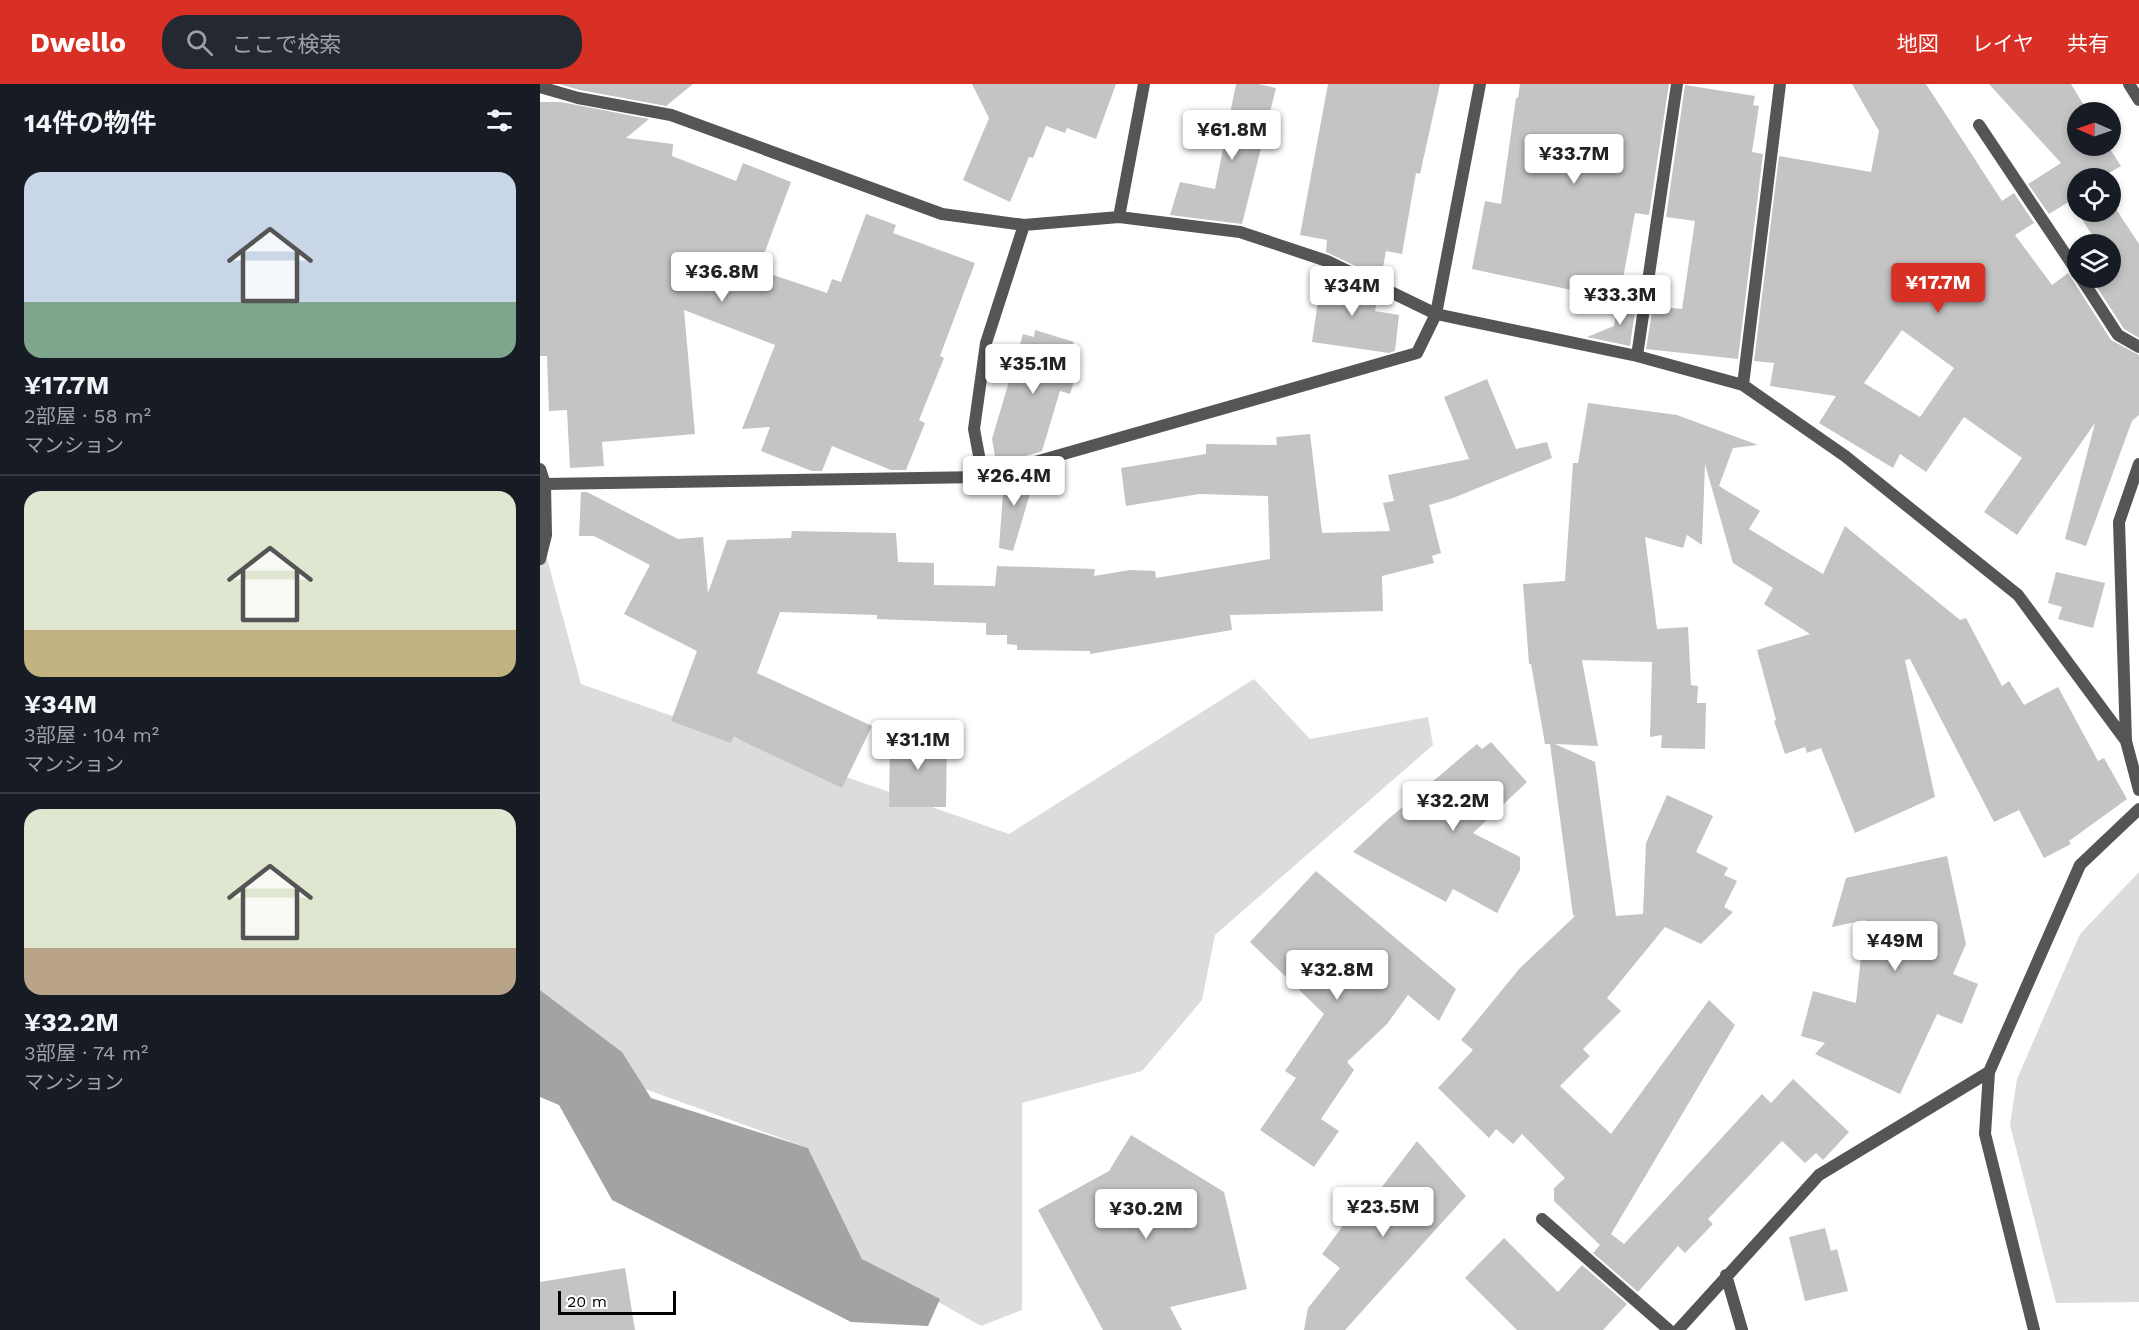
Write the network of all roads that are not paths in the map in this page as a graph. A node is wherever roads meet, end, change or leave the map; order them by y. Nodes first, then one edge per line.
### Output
1 (1144, 84) edge
2 (1480, 84) edge
3 (1677, 84) edge
4 (1780, 84) edge
5 (2129, 84) edge
6 (540, 87) edge
7 (2139, 100) edge
8 (1980, 125) dead end
9 (1119, 217) junction
10 (1024, 225) junction
11 (2067, 256) edge
12 (2087, 288) edge
13 (1436, 314) junction
14 (2139, 347) edge
15 (1637, 356) junction
16 (1743, 385) junction
17 (2139, 464) edge
18 (540, 470) edge
19 (983, 477) junction
20 (544, 484) junction
21 (540, 558) edge
22 (2126, 741) junction
23 (2139, 790) edge
24 (2139, 809) edge
25 (1989, 1072) junction
26 (1542, 1219) dead end
27 (1726, 1275) junction
28 (1669, 1330) edge
29 (1678, 1330) edge
30 (1742, 1330) edge
31 (2034, 1330) edge

1 - 9 street
2 - 13 street
3 - 15 street
4 - 16 street
5 - 7 street
6 - 10 street
8 - 11 street
9 - 10 street
9 - 13 street
10 - 19 street
12 - 14 street
13 - 15 street
13 - 19 street
15 - 16 street
16 - 22 street
17 - 22 street
18 - 20 street
19 - 20 street
20 - 21 street
22 - 23 street
24 - 25 street
25 - 27 street
25 - 31 street
26 - 28 street
27 - 29 street
27 - 30 street

